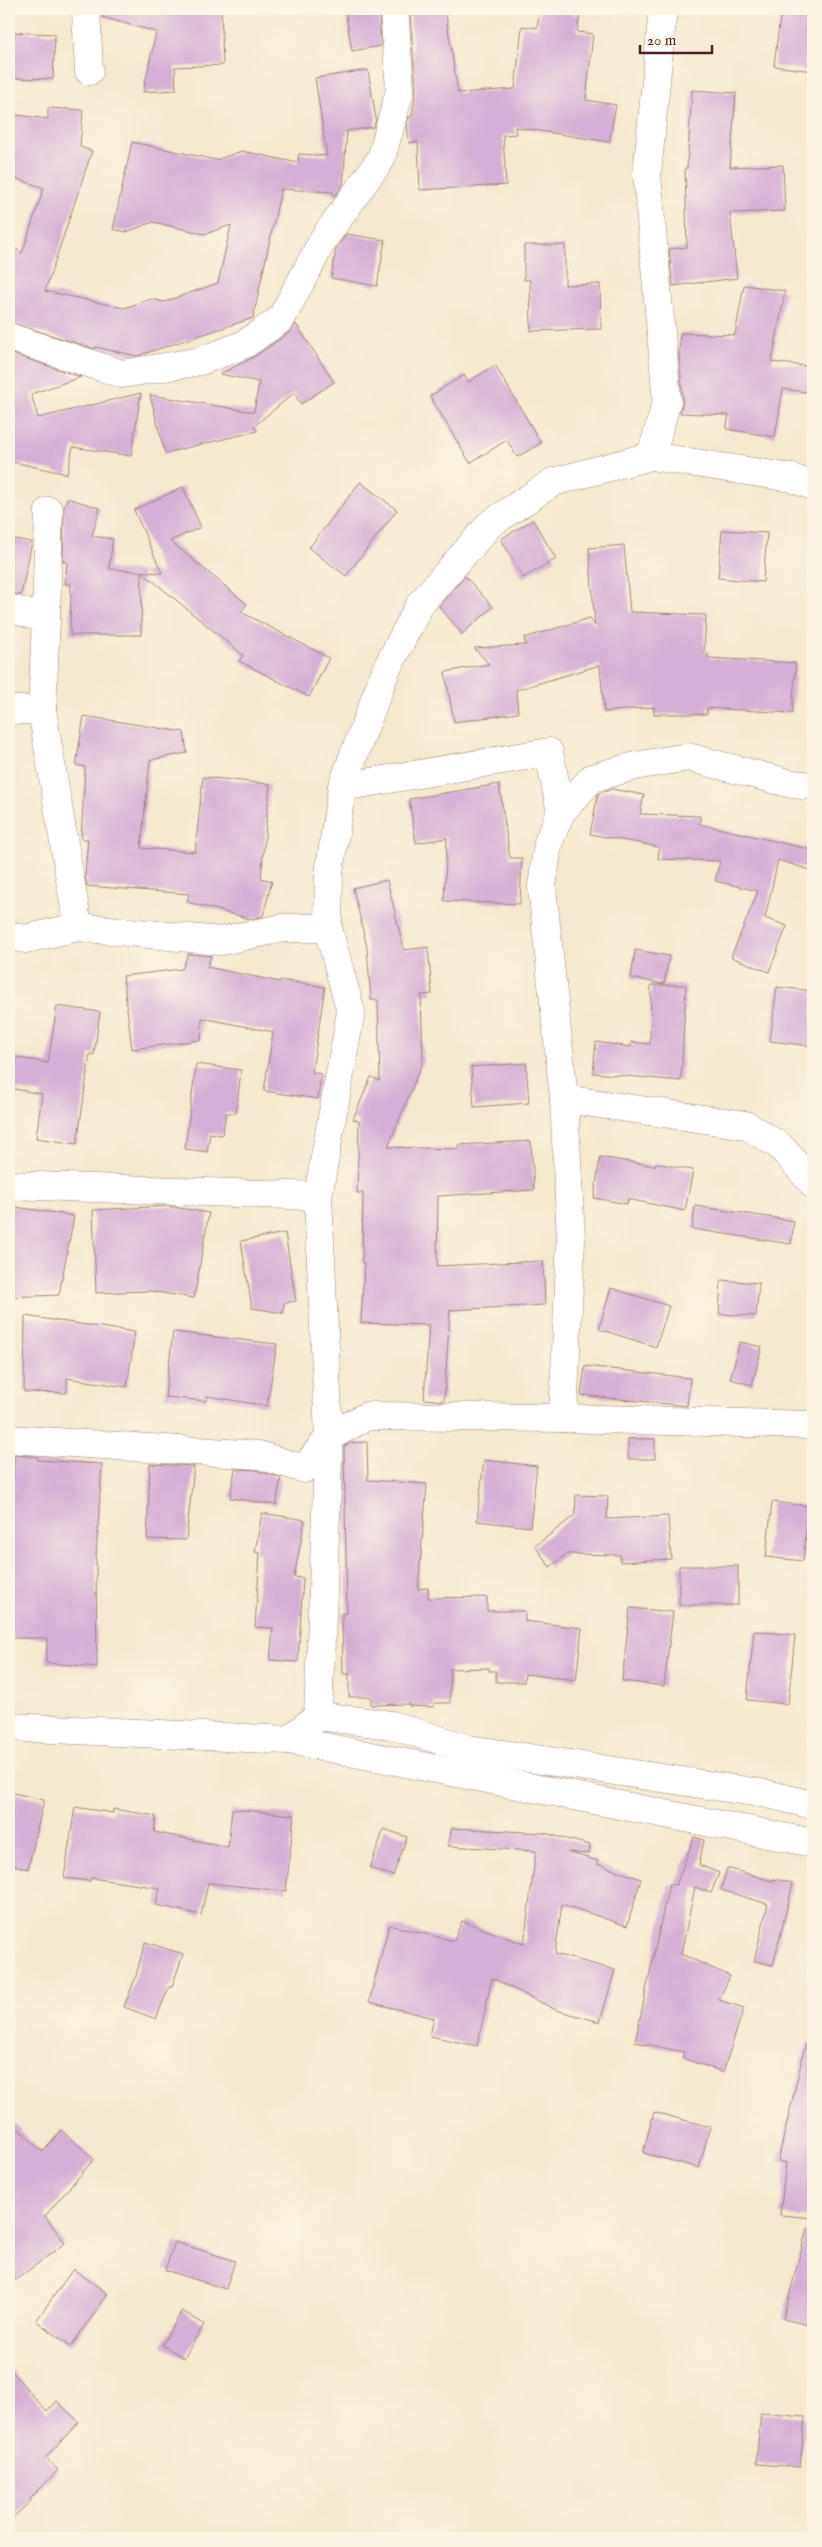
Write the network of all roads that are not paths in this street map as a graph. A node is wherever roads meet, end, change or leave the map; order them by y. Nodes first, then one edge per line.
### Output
1 (86, 9) edge
2 (394, 9) edge
3 (663, 9) edge
4 (89, 71) dead end
5 (9, 337) edge
6 (651, 456) junction
7 (813, 486) edge
8 (49, 511) dead end
9 (9, 608) edge
10 (46, 619) junction
11 (9, 710) edge
12 (42, 710) junction
13 (813, 786) edge
14 (342, 787) junction
15 (561, 812) junction
16 (78, 927) junction
17 (328, 928) junction
18 (9, 936) edge
19 (564, 1099) junction
20 (813, 1184) edge
21 (9, 1185) edge
22 (318, 1196) junction
23 (563, 1418) junction
24 (813, 1425) edge
25 (329, 1436) junction
26 (9, 1440) edge
27 (318, 1716) junction
28 (9, 1727) edge
29 (289, 1740) junction
30 (813, 1805) edge
31 (813, 1843) edge

1 - 4 street
2 - 5 street
3 - 6 street
6 - 7 street
6 - 14 street
8 - 10 street
9 - 10 street
10 - 12 street
11 - 12 street
12 - 16 street
13 - 15 street
14 - 15 street
14 - 17 street
15 - 19 street
16 - 17 street
16 - 18 street
17 - 22 street
19 - 20 street
19 - 23 street
21 - 22 street
22 - 25 street
23 - 24 street
23 - 25 street
25 - 26 street
25 - 27 street
27 - 29 street
27 - 30 street
28 - 29 street
29 - 31 street

